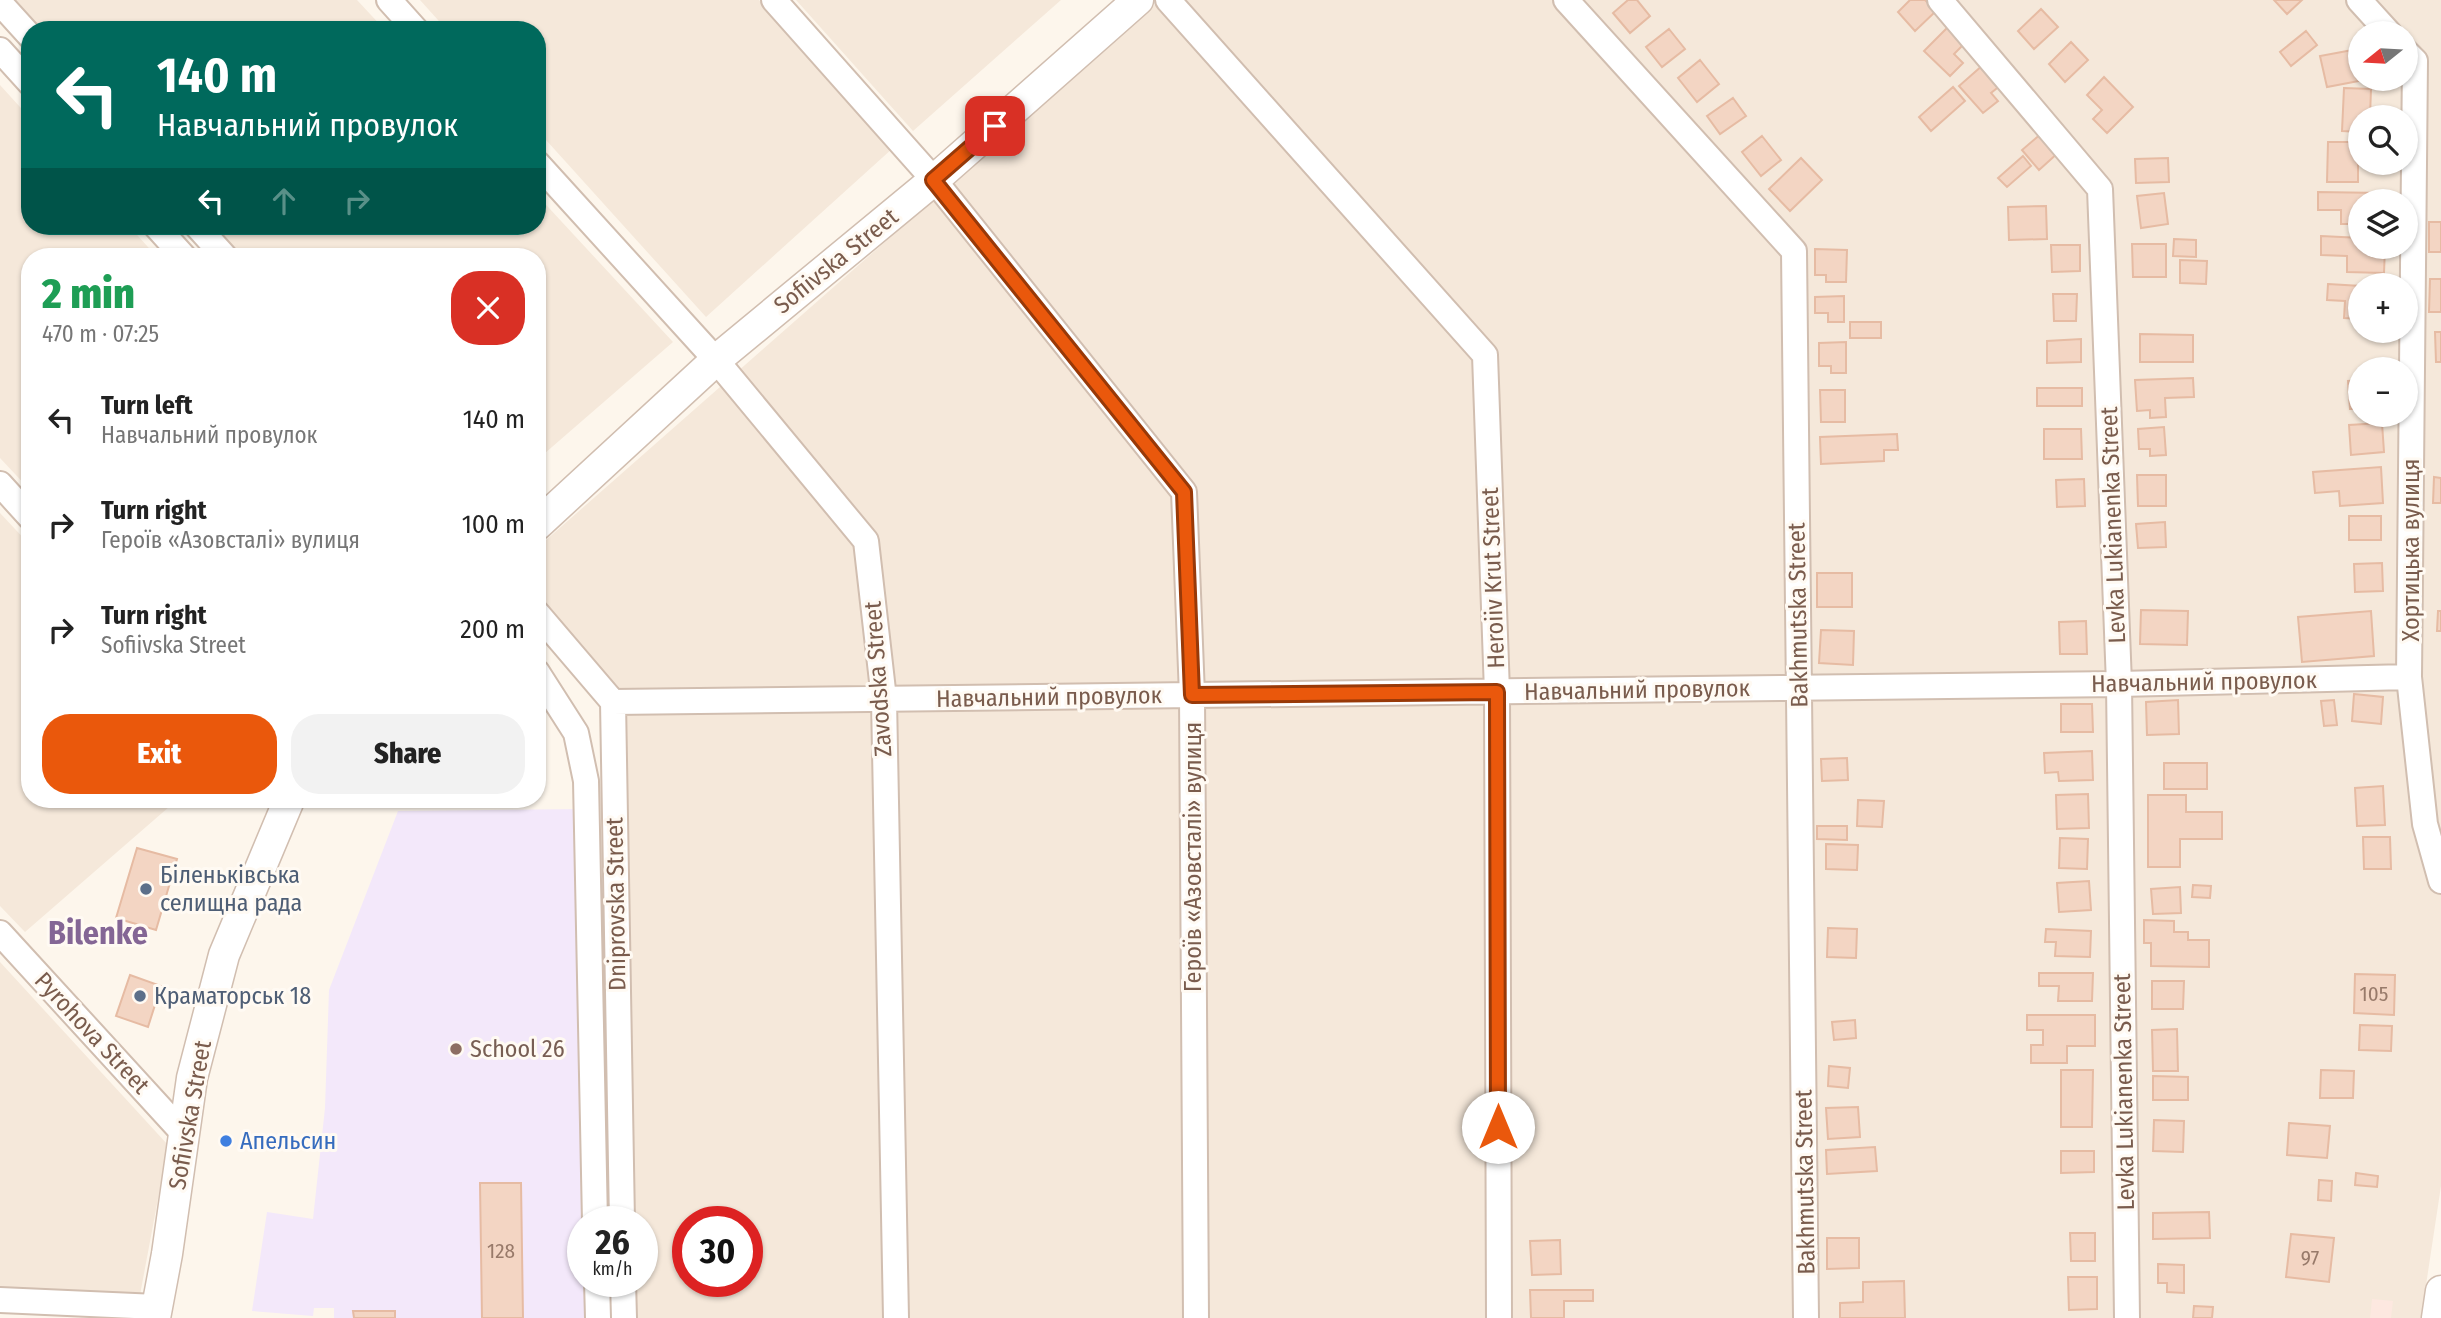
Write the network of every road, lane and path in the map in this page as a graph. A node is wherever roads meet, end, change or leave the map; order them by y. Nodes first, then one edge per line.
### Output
1 (389, 0) edge
2 (774, 0) edge
3 (1138, 0) edge
4 (1168, 0) edge
5 (1566, 0) edge
6 (1940, 0) edge
7 (2359, 0) edge
8 (0, 3) edge
9 (408, 21) edge
10 (2378, 21) edge
11 (21, 26) edge
12 (0, 50) edge
13 (21, 73) edge
14 (2415, 91) edge
15 (546, 173) edge
16 (933, 180) junction
17 (164, 235) edge
18 (205, 235) edge
19 (176, 248) edge
20 (217, 248) edge
21 (716, 360) junction
22 (0, 484) edge
23 (21, 507) edge
24 (546, 516) edge
25 (546, 625) edge
26 (2409, 677) junction
27 (2119, 684) junction
28 (546, 686) edge
29 (1799, 688) junction
30 (1497, 692) junction
31 (1192, 695) junction
32 (884, 699) junction
33 (612, 702) junction
34 (286, 808) edge
35 (2441, 881) edge
36 (0, 933) edge
37 (184, 1133) junction
38 (596, 1206) edge
39 (622, 1206) edge
40 (2441, 1292) edge
41 (597, 1297) edge
42 (623, 1297) edge
43 (0, 1300) edge
44 (156, 1312) edge
45 (598, 1318) edge
46 (624, 1318) edge
47 (897, 1318) edge
48 (1196, 1318) edge
49 (1499, 1318) edge
50 (1806, 1318) edge
51 (2127, 1318) edge
52 (2437, 1318) edge

1 - 9 street
2 - 16 street, Героїв «Азовсталі» вулиця
3 - 16 street, Sofiivska Street
4 - 30 street, Heroiiv Krut Street
5 - 29 street, Bakhmutska Street
6 - 27 street, Levka Lukianenka Street
7 - 10 street
8 - 11 street
12 - 13 street
14 - 26 street, Хортицька вулиця
15 - 21 street, Zavodska Street
16 - 21 street, Sofiivska Street
16 - 31 street, Героїв «Азовсталі» вулиця
17 - 19 street
18 - 20 street
21 - 24 street, Sofiivska Street
21 - 32 street, Zavodska Street
22 - 23 street
25 - 33 street
26 - 27 street, Навчальний провулок
26 - 35 street, Хортицька вулиця
27 - 29 street, Навчальний провулок
27 - 51 street, Levka Lukianenka Street
28 - 38 street, Dniprovska Street
29 - 30 street, Навчальний провулок
29 - 50 street, Bakhmutska Street
30 - 31 street, Навчальний провулок
30 - 49 street, Heroiiv Krut Street
31 - 32 street, Навчальний провулок
31 - 48 street, Героїв «Азовсталі» вулиця
32 - 33 street, Навчальний провулок
32 - 47 street, Zavodska Street
33 - 39 street, Dniprovska Street
34 - 37 street, Sofiivska Street
36 - 37 street, Pyrohova Street
37 - 44 street, Sofiivska Street
40 - 52 street
41 - 45 street
42 - 46 street
43 - 44 street

